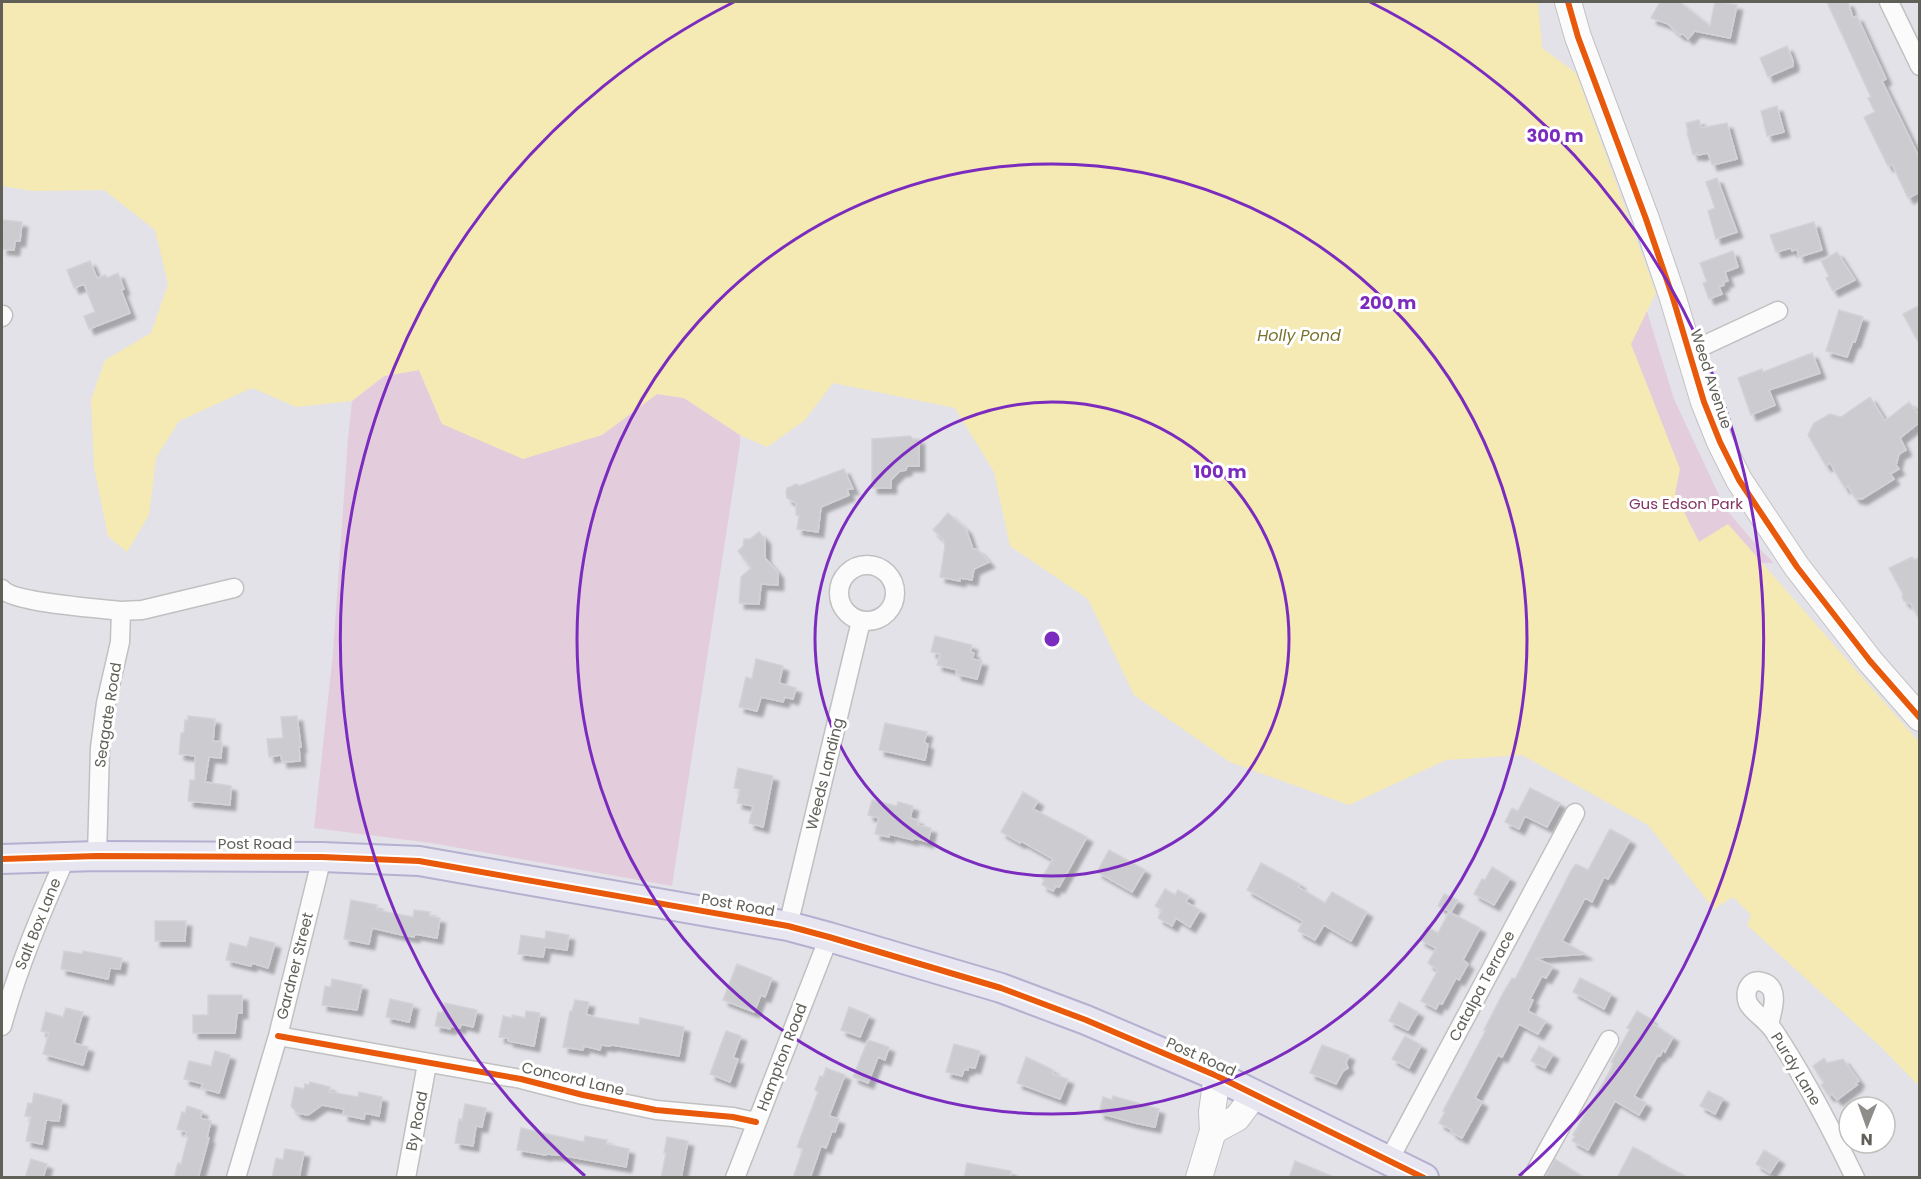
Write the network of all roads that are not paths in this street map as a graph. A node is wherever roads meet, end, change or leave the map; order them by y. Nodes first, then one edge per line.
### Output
1 (1568, 2) edge
2 (1889, 2) edge
3 (1920, 66) edge
4 (1778, 311) dead end
5 (1690, 352) junction
6 (234, 588) dead end
7 (2, 589) edge
8 (122, 611) junction
9 (861, 621) dead end
10 (1920, 717) edge
11 (1575, 813) dead end
12 (97, 856) junction
13 (66, 857) junction
14 (322, 857) junction
15 (2, 859) edge
16 (788, 926) junction
17 (829, 937) junction
18 (1769, 1024) dead end
19 (2, 1026) edge
20 (278, 1036) junction
21 (1609, 1040) dead end
22 (428, 1064) junction
23 (1217, 1076) junction
24 (1255, 1095) junction
25 (756, 1122) junction
26 (1213, 1131) junction
27 (1389, 1160) junction
28 (236, 1178) edge
29 (406, 1178) edge
30 (735, 1178) edge
31 (1199, 1178) edge
32 (1424, 1178) edge
33 (1532, 1178) edge
34 (1856, 1178) edge

1 - 5 street, Weed Avenue
2 - 3 street
4 - 5 street
5 - 10 street, Weed Avenue
6 - 8 street
7 - 8 street
8 - 12 street, Seagate Road
9 - 16 street, Weeds Landing
11 - 27 street, Catalpa Terrace
12 - 13 main road, Post Road
12 - 14 main road, Post Road
13 - 15 main road, Post Road
13 - 19 street, Salt Box Lane
14 - 16 main road, Post Road
14 - 20 street, Gardner Street
16 - 17 main road, Post Road
17 - 23 main road, Post Road
17 - 25 street, Hampton Road
18 - 34 street, Purdy Lane
20 - 22 street, Concord Lane
20 - 28 street, Gardner Street
21 - 33 street
22 - 25 street, Concord Lane
22 - 29 street, By Road
23 - 24 main road, Post Road
23 - 26 street
24 - 26 street
24 - 27 main road, Post Road
25 - 30 street, Hampton Road
26 - 31 street
27 - 32 main road, Post Road

